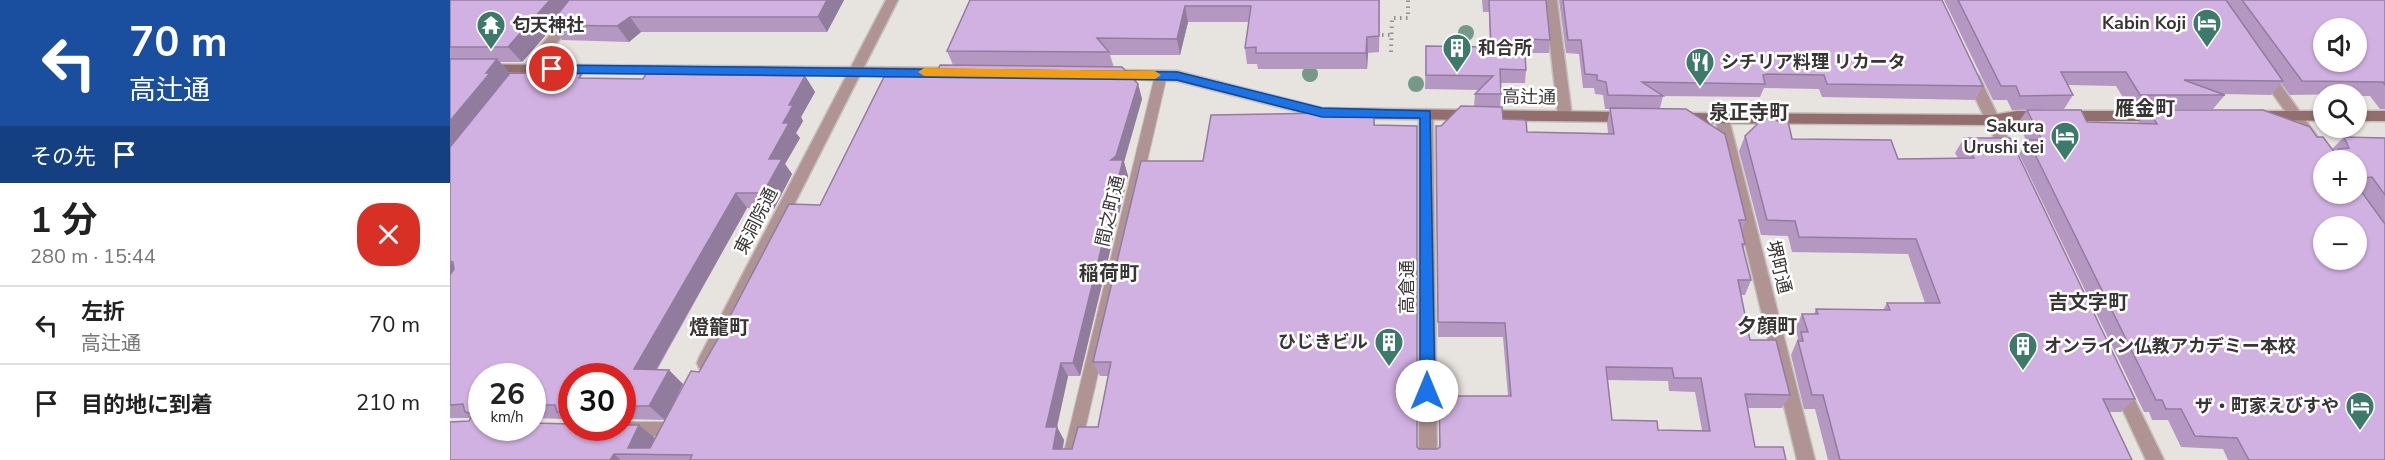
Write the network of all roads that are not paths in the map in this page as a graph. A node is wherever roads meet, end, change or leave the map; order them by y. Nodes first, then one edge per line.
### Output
1 (585, 0) edge
2 (892, 0) edge
3 (1551, 0) edge
4 (1966, 62) edge
5 (2259, 64) edge
6 (450, 69) edge
7 (529, 69) junction
8 (855, 71) junction
9 (973, 73) edge
10 (1102, 75) edge
11 (1161, 75) junction
12 (504, 100) edge
13 (1426, 114) junction
14 (1565, 116) junction
15 (2180, 116) edge
16 (2249, 116) edge
17 (2295, 116) junction
18 (2313, 116) edge
19 (2367, 116) edge
20 (2385, 116) edge
21 (1644, 117) edge
22 (1666, 118) edge
23 (1722, 119) junction
24 (1992, 120) junction
25 (2320, 150) edge
26 (2019, 174) edge
27 (2115, 375) edge
28 (698, 377) edge
29 (636, 428) edge
30 (671, 429) edge
31 (1070, 460) edge
32 (1428, 460) edge
33 (1806, 460) edge
34 (2156, 460) edge

1 - 7 street
2 - 8 street, 東洞院通
3 - 14 street
4 - 24 street
5 - 17 street
6 - 7 street
7 - 8 street
7 - 12 street
8 - 9 street
8 - 28 street, 東洞院通
10 - 11 street, 高辻通
11 - 13 street, 高辻通
11 - 31 lane, 間之町通
13 - 14 street, 高辻通
13 - 32 street, 高倉通
14 - 21 street, 高辻通
15 - 24 street
16 - 17 street
17 - 18 street
17 - 25 street
19 - 20 street
22 - 23 street
23 - 24 street
23 - 33 street, 堺町通
24 - 26 street
27 - 34 street
29 - 30 lane

